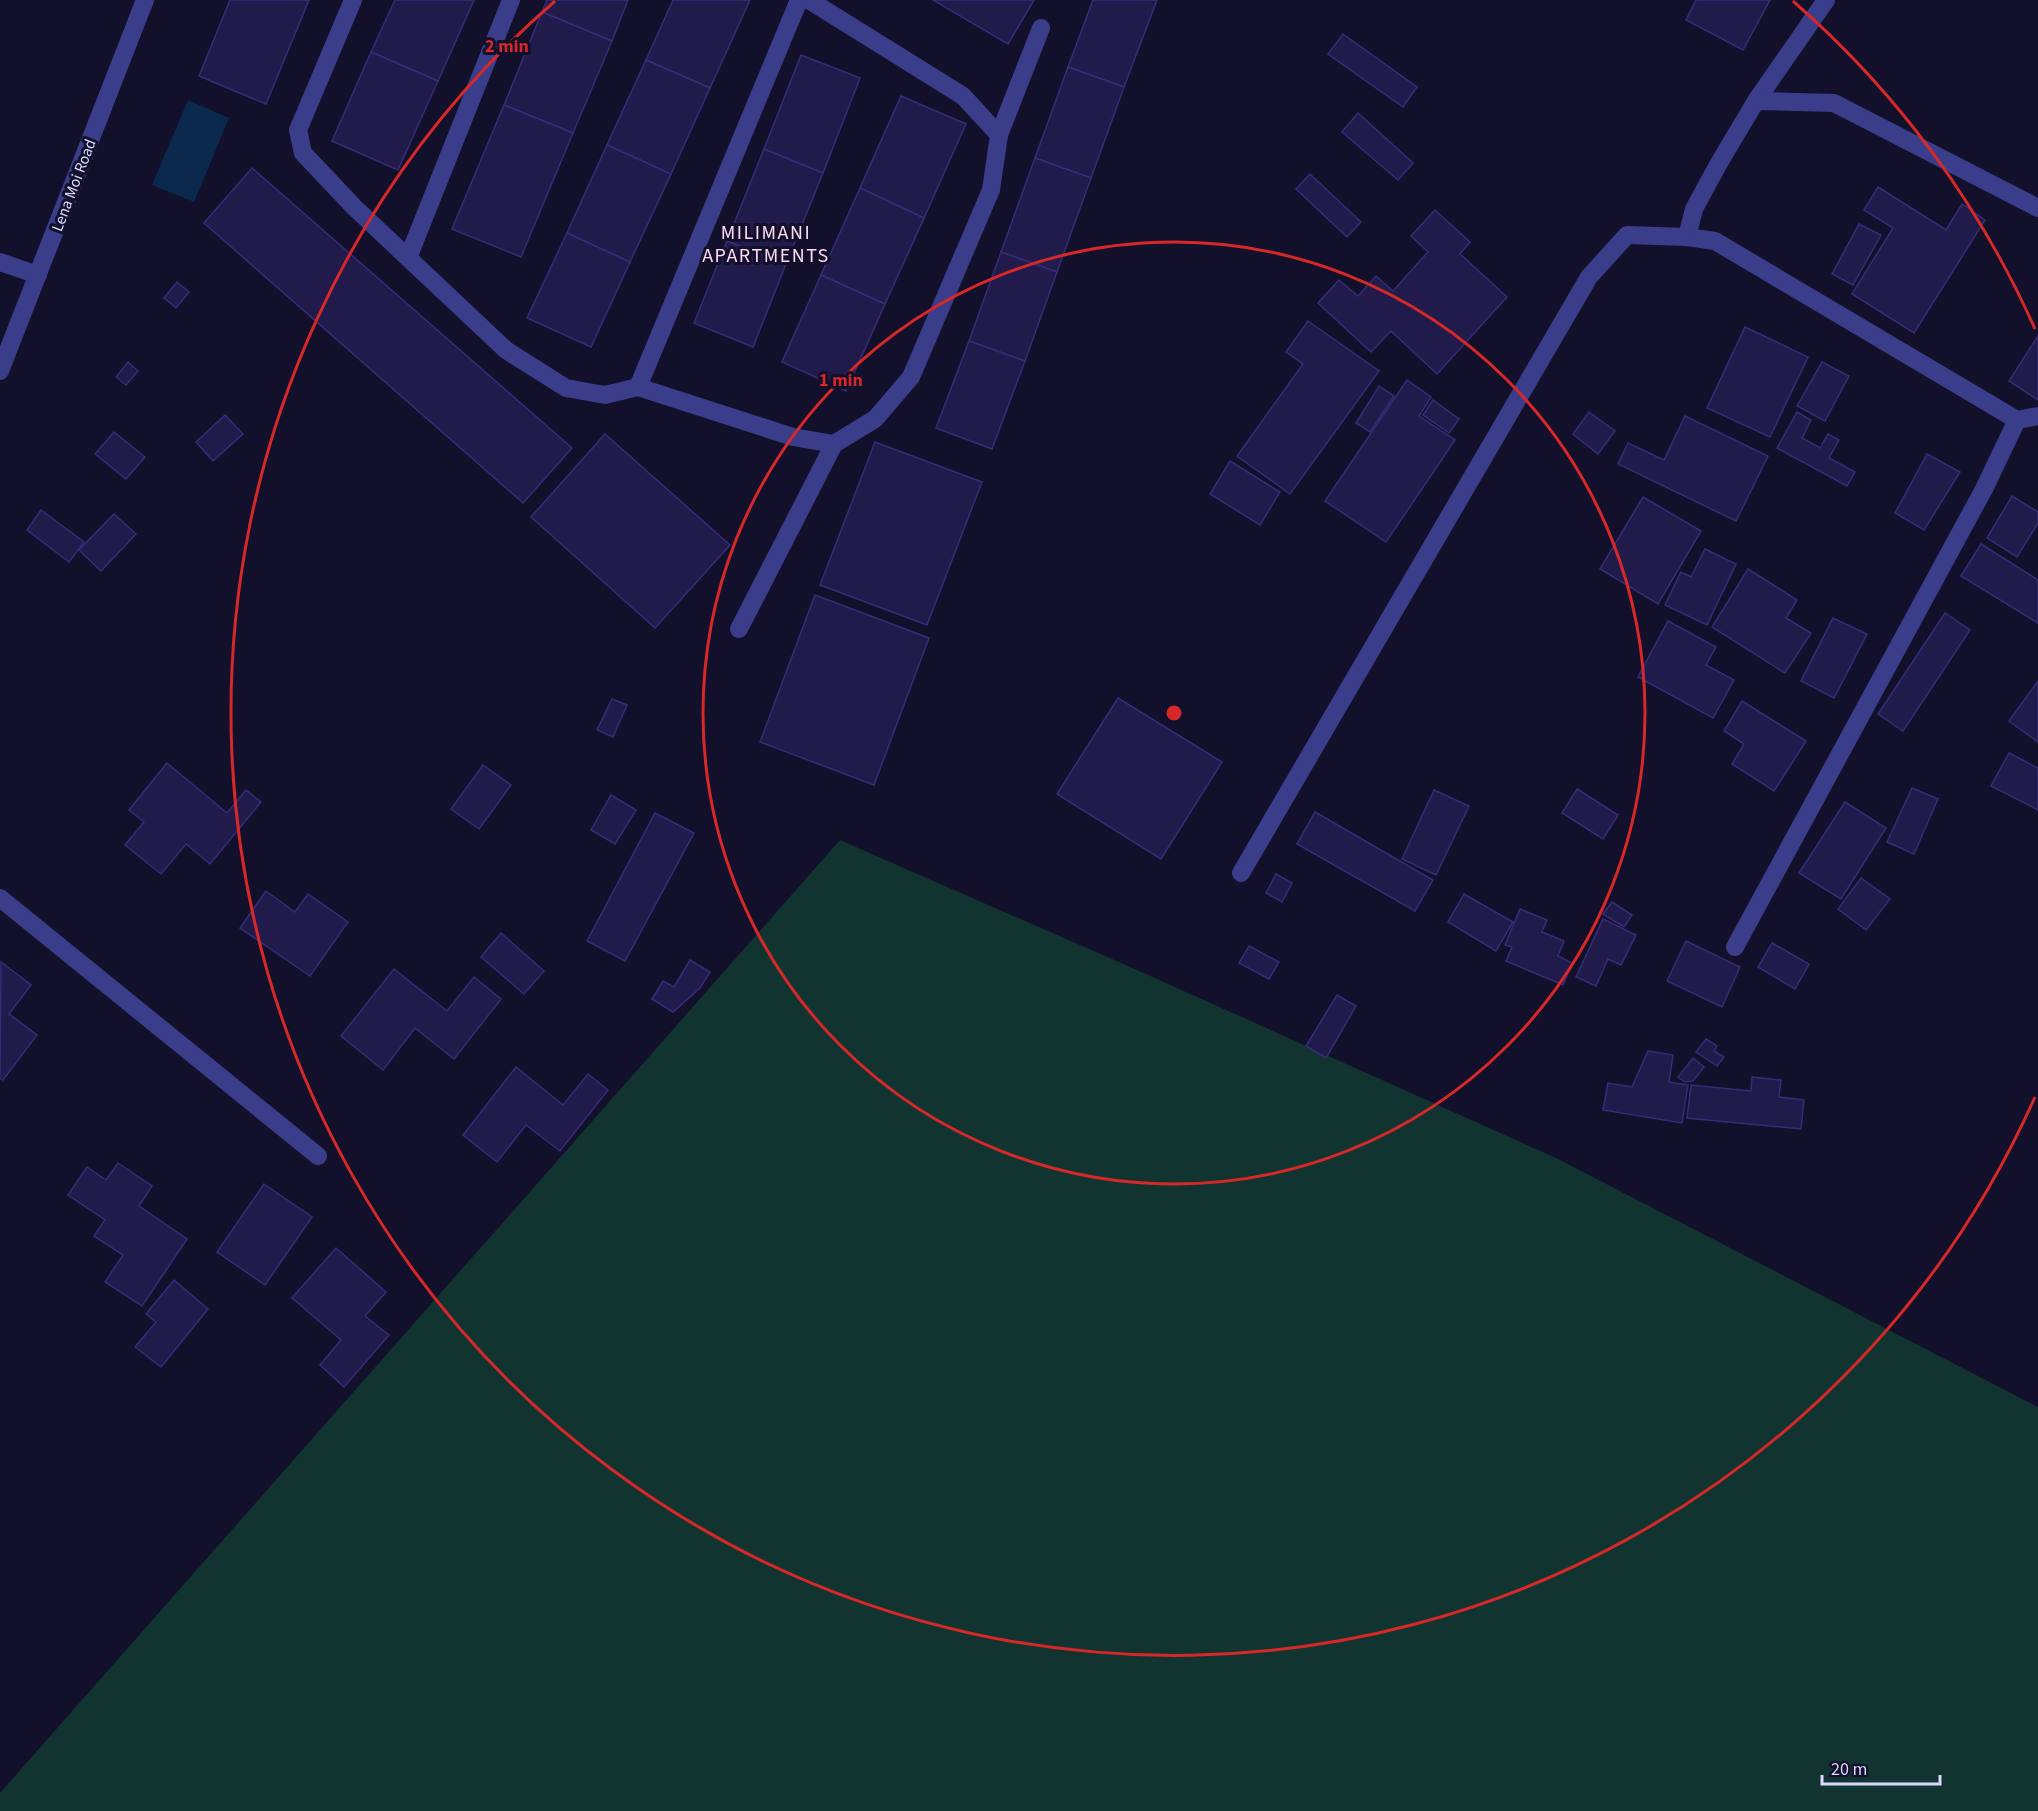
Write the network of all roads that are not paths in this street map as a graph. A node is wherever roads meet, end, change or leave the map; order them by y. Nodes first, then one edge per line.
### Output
1 (145, 0) edge
2 (353, 0) edge
3 (512, 0) edge
4 (799, 0) edge
5 (809, 0) edge
6 (1826, 0) edge
7 (1041, 28) dead end
8 (1756, 101) junction
9 (999, 135) junction
10 (2038, 208) edge
11 (1687, 237) junction
12 (408, 258) junction
13 (0, 262) edge
14 (38, 275) junction
15 (0, 371) edge
16 (638, 387) junction
17 (2038, 416) edge
18 (2017, 420) junction
19 (834, 444) junction
20 (739, 629) dead end
21 (1241, 873) dead end
22 (0, 898) edge
23 (1735, 947) dead end
24 (318, 1156) dead end

1 - 14 street, Lena Moi Road
2 - 12 street
3 - 12 street
4 - 16 street
5 - 9 street
6 - 8 street
7 - 9 street
8 - 10 street
8 - 11 street
9 - 19 street
11 - 18 street
11 - 21 street
12 - 16 street
13 - 14 street
14 - 15 street, Lena Moi Road
16 - 19 street
17 - 18 street
18 - 23 street
19 - 20 street
22 - 24 street

